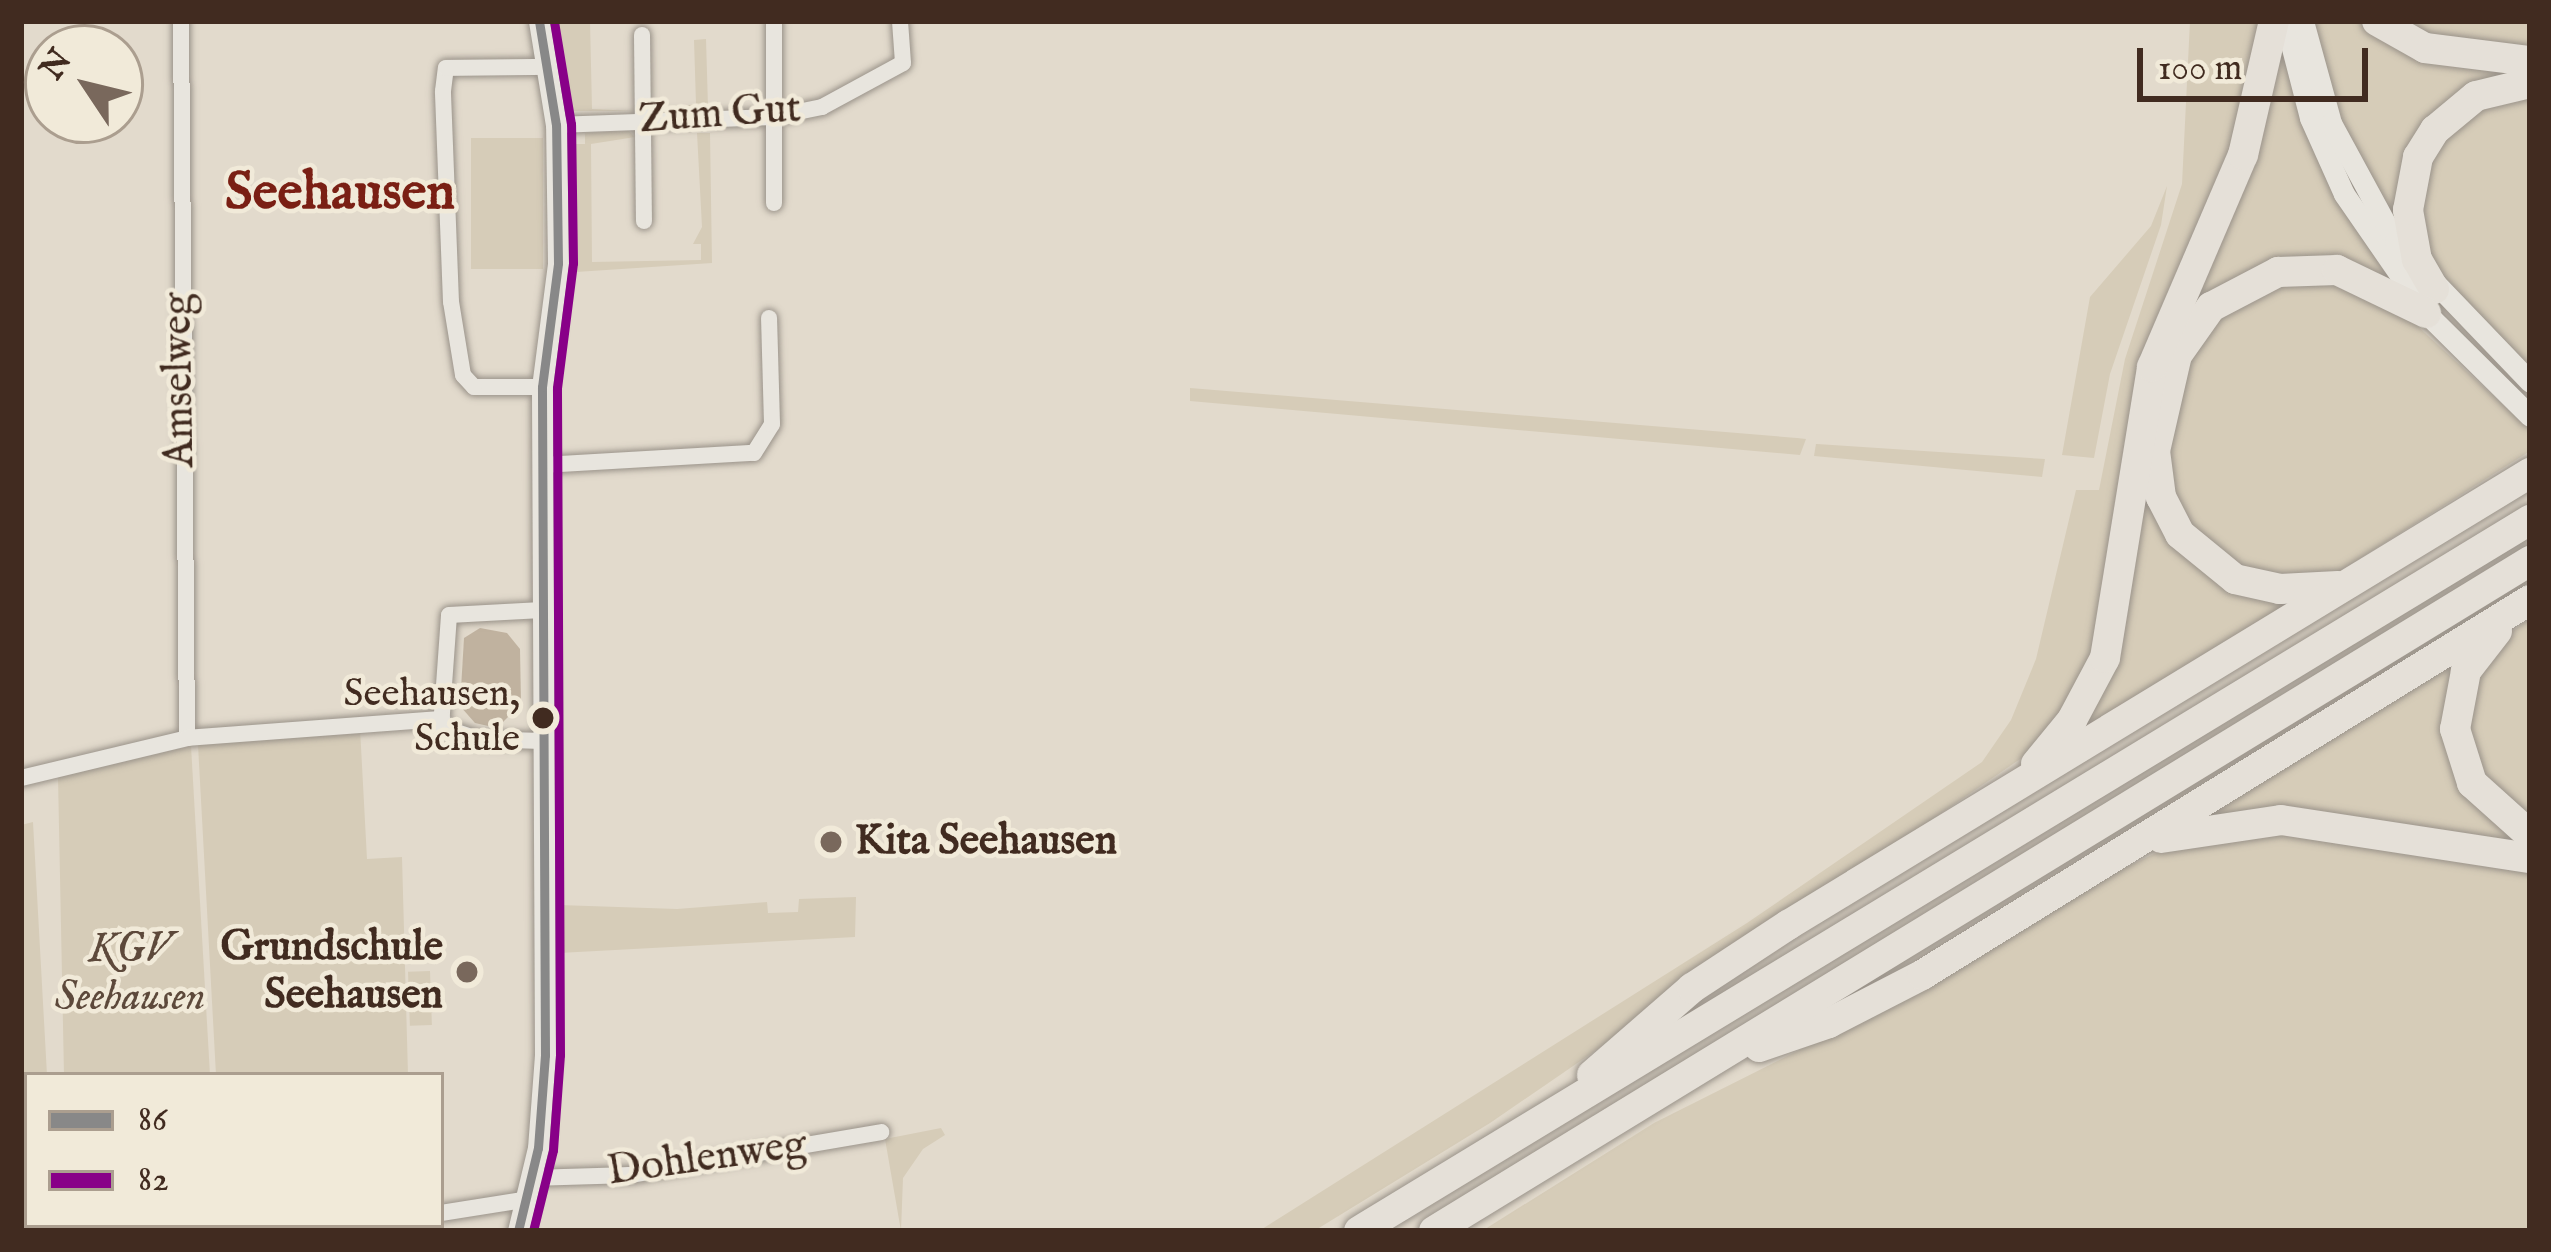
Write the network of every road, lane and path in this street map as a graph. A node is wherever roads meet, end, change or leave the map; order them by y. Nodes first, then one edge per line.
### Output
1 (181, 21) edge
2 (539, 21) edge
3 (900, 21) edge
4 (2274, 21) edge
5 (2285, 21) edge
6 (2303, 21) edge
7 (2377, 21) edge
8 (774, 22) edge
9 (641, 35) dead end
10 (2530, 61) edge
11 (548, 67) junction
12 (2530, 83) edge
13 (773, 117) junction
14 (643, 123) junction
15 (556, 125) junction
16 (773, 203) dead end
17 (644, 221) dead end
18 (2430, 301) junction
19 (769, 318) dead end
20 (2530, 382) edge
21 (542, 387) junction
22 (2530, 416) edge
23 (543, 465) junction
24 (2527, 475) edge
25 (2530, 520) edge
26 (2530, 561) edge
27 (2350, 583) junction
28 (2530, 600) edge
29 (542, 610) junction
30 (442, 719) junction
31 (187, 739) junction
32 (542, 741) junction
33 (21, 778) edge
34 (2019, 785) junction
35 (2530, 835) edge
36 (2137, 844) junction
37 (2530, 858) edge
38 (1708, 1064) junction
39 (1552, 1113) junction
40 (881, 1132) dead end
41 (531, 1178) junction
42 (523, 1200) junction
43 (444, 1213) edge
44 (518, 1231) edge
45 (1359, 1231) edge
46 (1433, 1231) edge

1 - 31 street, Amselweg
2 - 11 street
3 - 13 street, Zum Gut
4 - 34 highway
5 - 18 street
6 - 18 street
7 - 10 highway
8 - 13 street
9 - 14 street
11 - 15 street
11 - 21 street
12 - 18 highway
13 - 14 street, Zum Gut
13 - 16 street
14 - 15 street, Zum Gut
14 - 17 street
15 - 21 street
18 - 20 street
18 - 22 street
18 - 27 highway
19 - 23 street
21 - 23 street
23 - 29 street
24 - 27 highway
25 - 39 highway
26 - 38 highway
27 - 34 highway
28 - 35 highway
28 - 36 highway
29 - 30 street
29 - 32 street
30 - 31 street
30 - 32 street
31 - 33 street
32 - 41 street
34 - 39 highway
36 - 37 highway
36 - 38 highway
38 - 46 highway
39 - 45 highway
40 - 41 street, Dohlenweg
41 - 42 street
42 - 43 street
42 - 44 street

